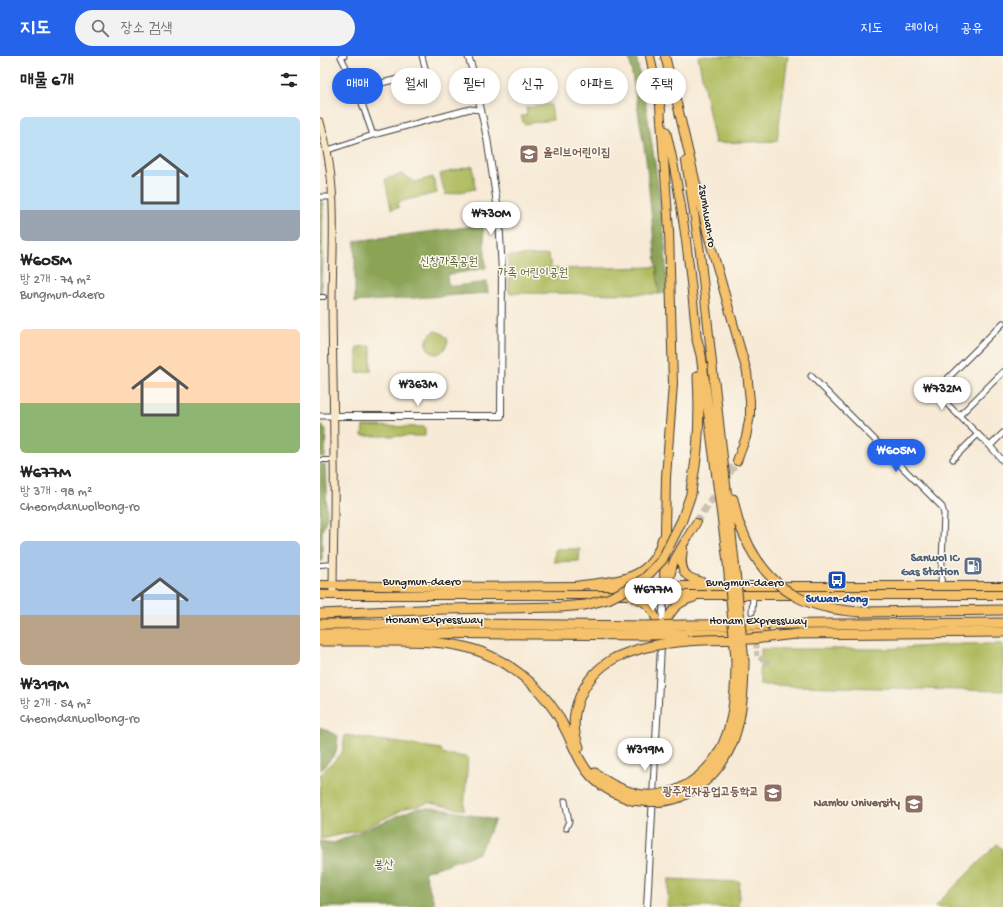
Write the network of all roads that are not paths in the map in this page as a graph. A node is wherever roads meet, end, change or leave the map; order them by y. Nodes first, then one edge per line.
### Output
1 (342, 56) edge
2 (422, 56) edge
3 (468, 56) edge
4 (650, 56) edge
5 (665, 56) edge
6 (347, 68) edge
7 (668, 68) edge
8 (383, 83) edge
9 (362, 104) edge
10 (677, 104) edge
11 (677, 104) edge
12 (660, 106) junction
13 (481, 110) junction
14 (320, 122) edge
15 (373, 135) junction
16 (328, 150) junction
17 (320, 197) edge
18 (333, 198) junction
19 (1003, 322) edge
20 (697, 340) junction
21 (1003, 372) edge
22 (812, 376) dead end
23 (714, 381) junction
24 (320, 416) edge
25 (334, 416) junction
26 (959, 416) junction
27 (978, 434) junction
28 (1003, 434) edge
29 (990, 446) junction
30 (953, 458) dead end
31 (320, 460) edge
32 (334, 460) junction
33 (737, 461) tunnel mouth
34 (1003, 461) edge
35 (696, 523) tunnel mouth
36 (665, 524) junction
37 (683, 545) junction
38 (731, 562) junction
39 (333, 564) junction
40 (320, 565) edge
41 (320, 585) edge
42 (333, 585) junction
43 (941, 585) junction
44 (574, 586) junction
45 (1003, 586) edge
46 (664, 587) junction
47 (708, 587) junction
48 (320, 595) edge
49 (333, 595) junction
50 (1003, 595) edge
51 (624, 596) junction
52 (663, 596) junction
53 (704, 596) junction
54 (753, 596) junction
55 (1003, 610) edge
56 (752, 612) tunnel mouth
57 (320, 614) edge
58 (320, 624) edge
59 (1003, 624) edge
60 (683, 629) junction
61 (646, 630) junction
62 (1003, 632) edge
63 (320, 634) edge
64 (799, 634) junction
65 (661, 639) junction
66 (320, 641) edge
67 (632, 796) junction
68 (566, 801) dead end
69 (566, 828) dead end
70 (647, 907) edge

1 - 6 street
2 - 8 street
3 - 13 street
4 - 12 main road, 2sunhwan-ro
5 - 7 main road, 2sunhwan-ro
9 - 15 street
10 - 23 main road, 2sunhwan-ro
11 - 33 main road
12 - 20 main road, 2sunhwan-ro
12 - 36 main road
13 - 15 street
13 - 25 street
14 - 16 main road
15 - 16 street
16 - 18 main road
17 - 18 street
18 - 25 main road
19 - 26 street
20 - 38 highway
20 - 57 highway, bridge
21 - 26 street
22 - 43 street
23 - 38 highway
23 - 55 highway, bridge
24 - 25 street
25 - 32 main road
26 - 27 street
27 - 29 street
27 - 30 street
28 - 29 street
29 - 34 street
31 - 32 street
32 - 39 main road
35 - 37 main road
36 - 44 main road
36 - 46 main road
37 - 46 main road
37 - 47 main road
38 - 67 highway, bridge
39 - 40 street
39 - 42 main road
41 - 42 main road, Bungmun-daero
42 - 44 main road, Bungmun-daero
42 - 49 main road
43 - 45 main road, Bungmun-daero
43 - 47 main road, Bungmun-daero
44 - 46 main road, Bungmun-daero
46 - 47 main road, Bungmun-daero
46 - 52 street
48 - 49 main road, Bungmun-daero
49 - 51 main road, Bungmun-daero
50 - 54 main road, Bungmun-daero
51 - 52 main road, Bungmun-daero
51 - 65 main road
52 - 53 main road, Bungmun-daero
52 - 65 street
53 - 54 main road, Bungmun-daero
53 - 65 main road
54 - 56 street
58 - 61 highway, Honam Expressway
59 - 60 highway, Honam Expressway
60 - 61 highway, Honam Expressway, bridge
60 - 64 highway, Honam Expressway
61 - 63 highway, Honam Expressway
62 - 64 highway, Honam Expressway
64 - 67 highway, bridge
65 - 70 street
66 - 67 highway
68 - 69 street

